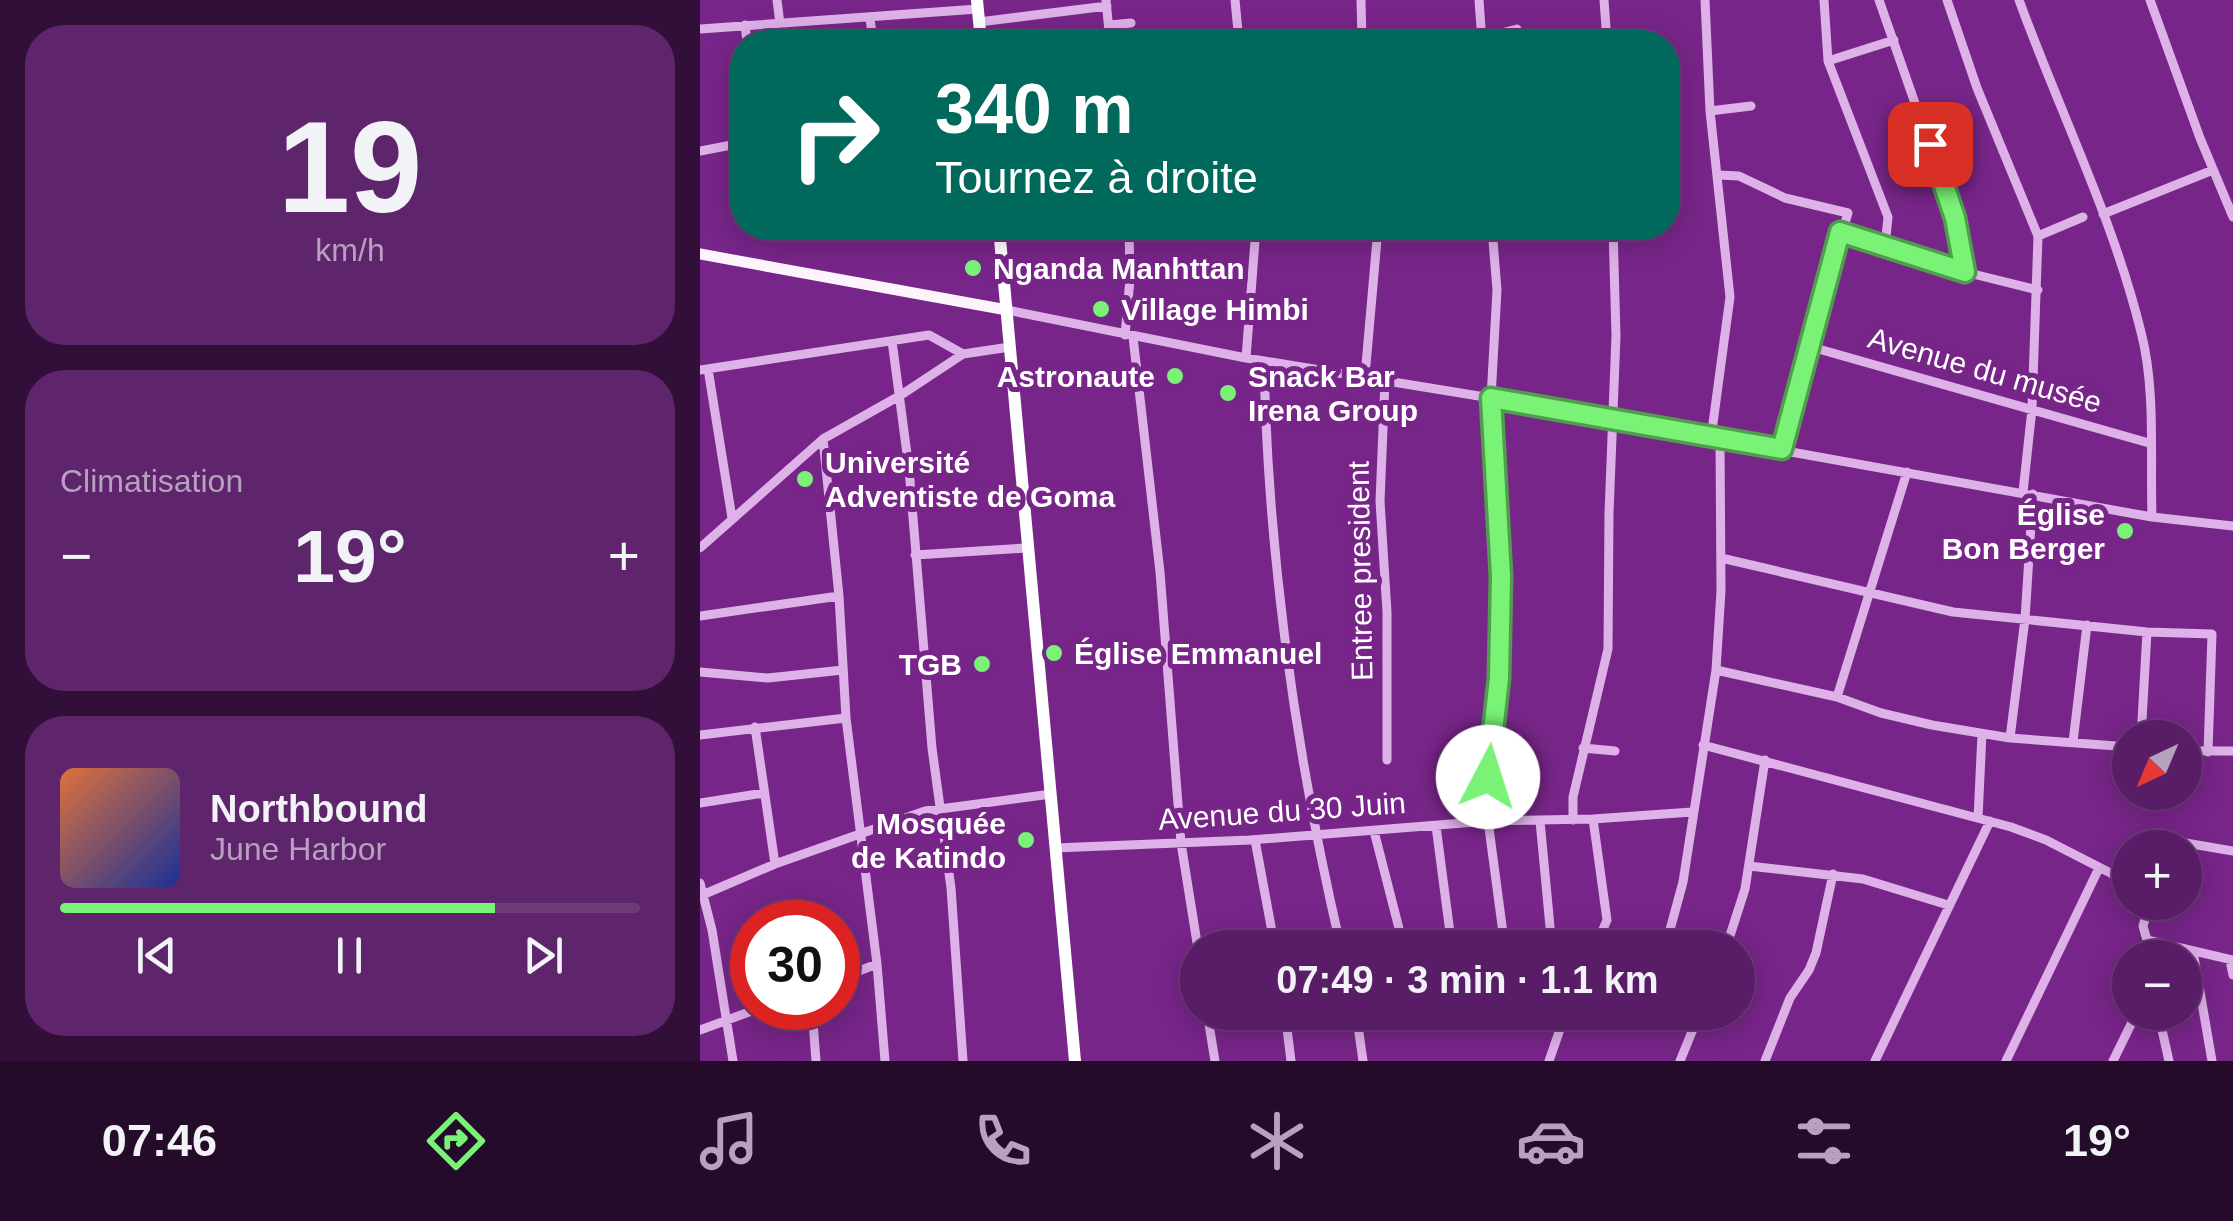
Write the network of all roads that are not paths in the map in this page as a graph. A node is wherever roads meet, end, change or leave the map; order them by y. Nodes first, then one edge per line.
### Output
1 (777, 0) edge
2 (1235, 0) edge
3 (1361, 0) edge
4 (1479, 0) edge
5 (1604, 0) edge
6 (1705, 0) edge
7 (1824, 0) edge
8 (1879, 0) edge
9 (1947, 0) edge
10 (2019, 0) edge
11 (2150, 0) edge
12 (1106, 3) edge
13 (978, 11) edge
14 (870, 18) junction
15 (1131, 23) dead end
16 (780, 24) junction
17 (1108, 24) junction
18 (745, 25) junction
19 (700, 28) edge
20 (1516, 29) dead end
21 (746, 30) edge
22 (872, 30) edge
23 (1109, 30) edge
24 (1238, 30) edge
25 (1362, 30) edge
26 (1481, 30) edge
27 (1513, 30) edge
28 (1607, 30) edge
29 (1894, 40) junction
30 (1828, 61) junction
31 (1751, 106) dead end
32 (1710, 111) junction
33 (730, 145) edge
34 (700, 151) edge
35 (2213, 170) junction
36 (1718, 175) junction
37 (2103, 214) junction
38 (2083, 217) dead end
39 (2233, 217) edge
40 (1840, 232) junction
41 (2038, 236) junction
42 (999, 240) edge
43 (1128, 240) edge
44 (1255, 240) edge
45 (1377, 240) edge
46 (1493, 240) edge
47 (1613, 240) edge
48 (1885, 247) junction
49 (700, 254) edge
50 (1965, 272) junction
51 (2038, 290) junction
52 (1007, 310) junction
53 (1129, 336) junction
54 (892, 341) junction
55 (1808, 346) junction
56 (1010, 347) junction
57 (963, 354) junction
58 (1246, 358) junction
59 (1264, 361) junction
60 (704, 370) edge
61 (1365, 376) junction
62 (1385, 380) junction
63 (901, 396) junction
64 (1491, 398) junction
65 (2032, 410) junction
66 (1611, 420) junction
67 (823, 439) junction
68 (1716, 439) junction
69 (2149, 443) junction
70 (1782, 449) junction
71 (1907, 472) junction
72 (2028, 493) junction
73 (2152, 516) junction
74 (732, 518) junction
75 (2233, 526) edge
76 (700, 548) edge
77 (1026, 548) junction
78 (915, 555) junction
79 (1722, 558) junction
80 (1868, 590) junction
81 (839, 596) junction
82 (700, 616) edge
83 (2024, 619) junction
84 (2087, 625) junction
85 (2147, 632) junction
86 (843, 670) junction
87 (1716, 670) junction
88 (700, 672) edge
89 (1837, 697) junction
90 (846, 718) junction
91 (2142, 720) edge
92 (755, 727) junction
93 (700, 734) edge
94 (1982, 734) junction
95 (2010, 738) junction
96 (2073, 742) junction
97 (1703, 745) junction
98 (2112, 745) edge
99 (1583, 748) junction
100 (2233, 750) edge
101 (1616, 751) dead end
102 (2202, 752) edge
103 (2208, 752) junction
104 (1387, 760) dead end
105 (1765, 760) junction
106 (764, 793) junction
107 (1051, 794) junction
108 (700, 802) edge
109 (939, 808) junction
110 (1692, 812) junction
111 (1978, 818) junction
112 (1540, 820) junction
113 (1573, 820) junction
114 (1593, 820) junction
115 (1488, 821) junction
116 (1990, 821) junction
117 (1436, 826) junction
118 (1374, 831) junction
119 (862, 834) junction
120 (1315, 835) junction
121 (1255, 840) junction
122 (1182, 843) junction
123 (2202, 846) edge
124 (1055, 848) junction
125 (2233, 851) edge
126 (775, 864) junction
127 (1749, 866) junction
128 (2099, 868) junction
129 (1833, 874) junction
130 (2112, 874) edge
131 (700, 882) edge
132 (702, 894) edge
133 (1948, 906) junction
134 (2145, 920) edge
135 (1195, 930) edge
136 (1272, 930) edge
137 (1337, 930) edge
138 (1399, 930) edge
139 (1450, 930) edge
140 (1503, 930) edge
141 (1550, 930) edge
142 (1603, 930) edge
143 (1670, 930) edge
144 (1732, 930) edge
145 (2147, 940) edge
146 (2202, 953) edge
147 (2231, 960) edge
148 (877, 964) junction
149 (860, 970) edge
150 (2233, 976) edge
151 (2202, 1003) edge
152 (728, 1019) junction
153 (700, 1030) edge
154 (814, 1030) edge
155 (1210, 1030) edge
156 (1287, 1030) edge
157 (1359, 1030) edge
158 (1560, 1030) edge
159 (1693, 1030) edge
160 (2128, 1030) edge
161 (2162, 1030) edge
162 (734, 1061) edge
163 (816, 1061) edge
164 (885, 1061) edge
165 (963, 1061) edge
166 (1076, 1061) edge
167 (1215, 1061) edge
168 (1291, 1061) edge
169 (1363, 1061) edge
170 (1549, 1061) edge
171 (1680, 1061) edge
172 (1765, 1061) edge
173 (1874, 1061) edge
174 (2006, 1061) edge
175 (2113, 1061) edge
176 (2169, 1061) edge
177 (2212, 1061) edge

1 - 16 street
2 - 24 street
3 - 25 street
4 - 26 street
5 - 28 street
6 - 32 street
7 - 30 street
8 - 29 street
9 - 41 street
10 - 37 street
11 - 35 street
12 - 13 street
12 - 17 street
13 - 14 street
14 - 16 street
14 - 22 street
15 - 17 street
16 - 18 street
17 - 23 street
18 - 19 street
18 - 21 street
20 - 27 street
29 - 30 street
29 - 50 street
30 - 48 street
31 - 32 street
32 - 36 street
33 - 34 street
35 - 37 street
35 - 39 street
36 - 40 street
36 - 68 street
37 - 69 street
38 - 41 street
40 - 48 street
40 - 55 street
41 - 51 street
42 - 52 highway
43 - 53 street
44 - 58 street
45 - 61 street
46 - 64 street
47 - 66 street
48 - 50 street
49 - 52 main road
50 - 51 street
51 - 65 street
52 - 53 street
52 - 56 highway
53 - 58 street
53 - 122 street
54 - 57 street
54 - 60 street
54 - 63 street
55 - 65 street, Avenue du musée
55 - 70 street
56 - 57 street
56 - 77 highway
57 - 63 street
58 - 59 street
59 - 61 street
59 - 120 street
60 - 74 street
61 - 62 street
62 - 64 street
62 - 104 street, Entree president
63 - 67 street
63 - 78 street
64 - 66 street
64 - 115 street
65 - 69 street, Avenue du musée
65 - 72 street
66 - 68 street
66 - 99 street
67 - 74 street
67 - 81 street
68 - 70 street
68 - 79 street
69 - 73 street
70 - 71 street
71 - 72 street
71 - 80 street
72 - 73 street
72 - 83 street
73 - 75 street
74 - 76 street
77 - 78 street
77 - 107 highway
78 - 109 street
79 - 80 street
79 - 87 street
80 - 83 street
80 - 89 street
81 - 82 street
81 - 86 street
83 - 84 street
83 - 95 street
84 - 85 street
84 - 96 street
85 - 91 street
85 - 103 street
86 - 88 street
86 - 90 street
87 - 89 street
87 - 97 street
89 - 94 street
90 - 92 street
90 - 119 street
92 - 93 street
92 - 106 street
94 - 95 street
94 - 111 street
95 - 96 street
96 - 98 street
97 - 105 street
97 - 110 street
99 - 101 street
99 - 113 street
100 - 103 street
102 - 103 street
105 - 111 street
105 - 127 street
106 - 108 street
106 - 126 street
107 - 109 street
107 - 124 highway
109 - 119 street
109 - 165 street
110 - 114 street, Avenue du 30 Juin
110 - 143 street
111 - 116 street
112 - 113 street, Avenue du 30 Juin
112 - 115 street, Avenue du 30 Juin
112 - 141 street
113 - 114 street, Avenue du 30 Juin
114 - 142 street
115 - 117 street, Avenue du 30 Juin
115 - 140 street
116 - 128 street
116 - 133 street
117 - 118 street, Avenue du 30 Juin
117 - 139 street
118 - 120 street, Avenue du 30 Juin
118 - 138 street
119 - 126 street
119 - 148 street
120 - 121 street, Avenue du 30 Juin
120 - 137 street
121 - 122 street, Avenue du 30 Juin
121 - 136 street
122 - 124 street, Avenue du 30 Juin
122 - 135 street
123 - 125 street
124 - 166 highway
126 - 132 street
127 - 129 street
127 - 144 street
128 - 130 street
128 - 174 street
129 - 133 street
129 - 172 street
131 - 132 street
132 - 152 street
133 - 173 street
134 - 145 street
146 - 147 street
147 - 150 street
148 - 149 street
148 - 164 street
151 - 177 street
152 - 153 street
152 - 162 street
154 - 163 street
155 - 167 street
156 - 168 street
157 - 169 street
158 - 170 street
159 - 171 street
160 - 175 street
161 - 176 street

